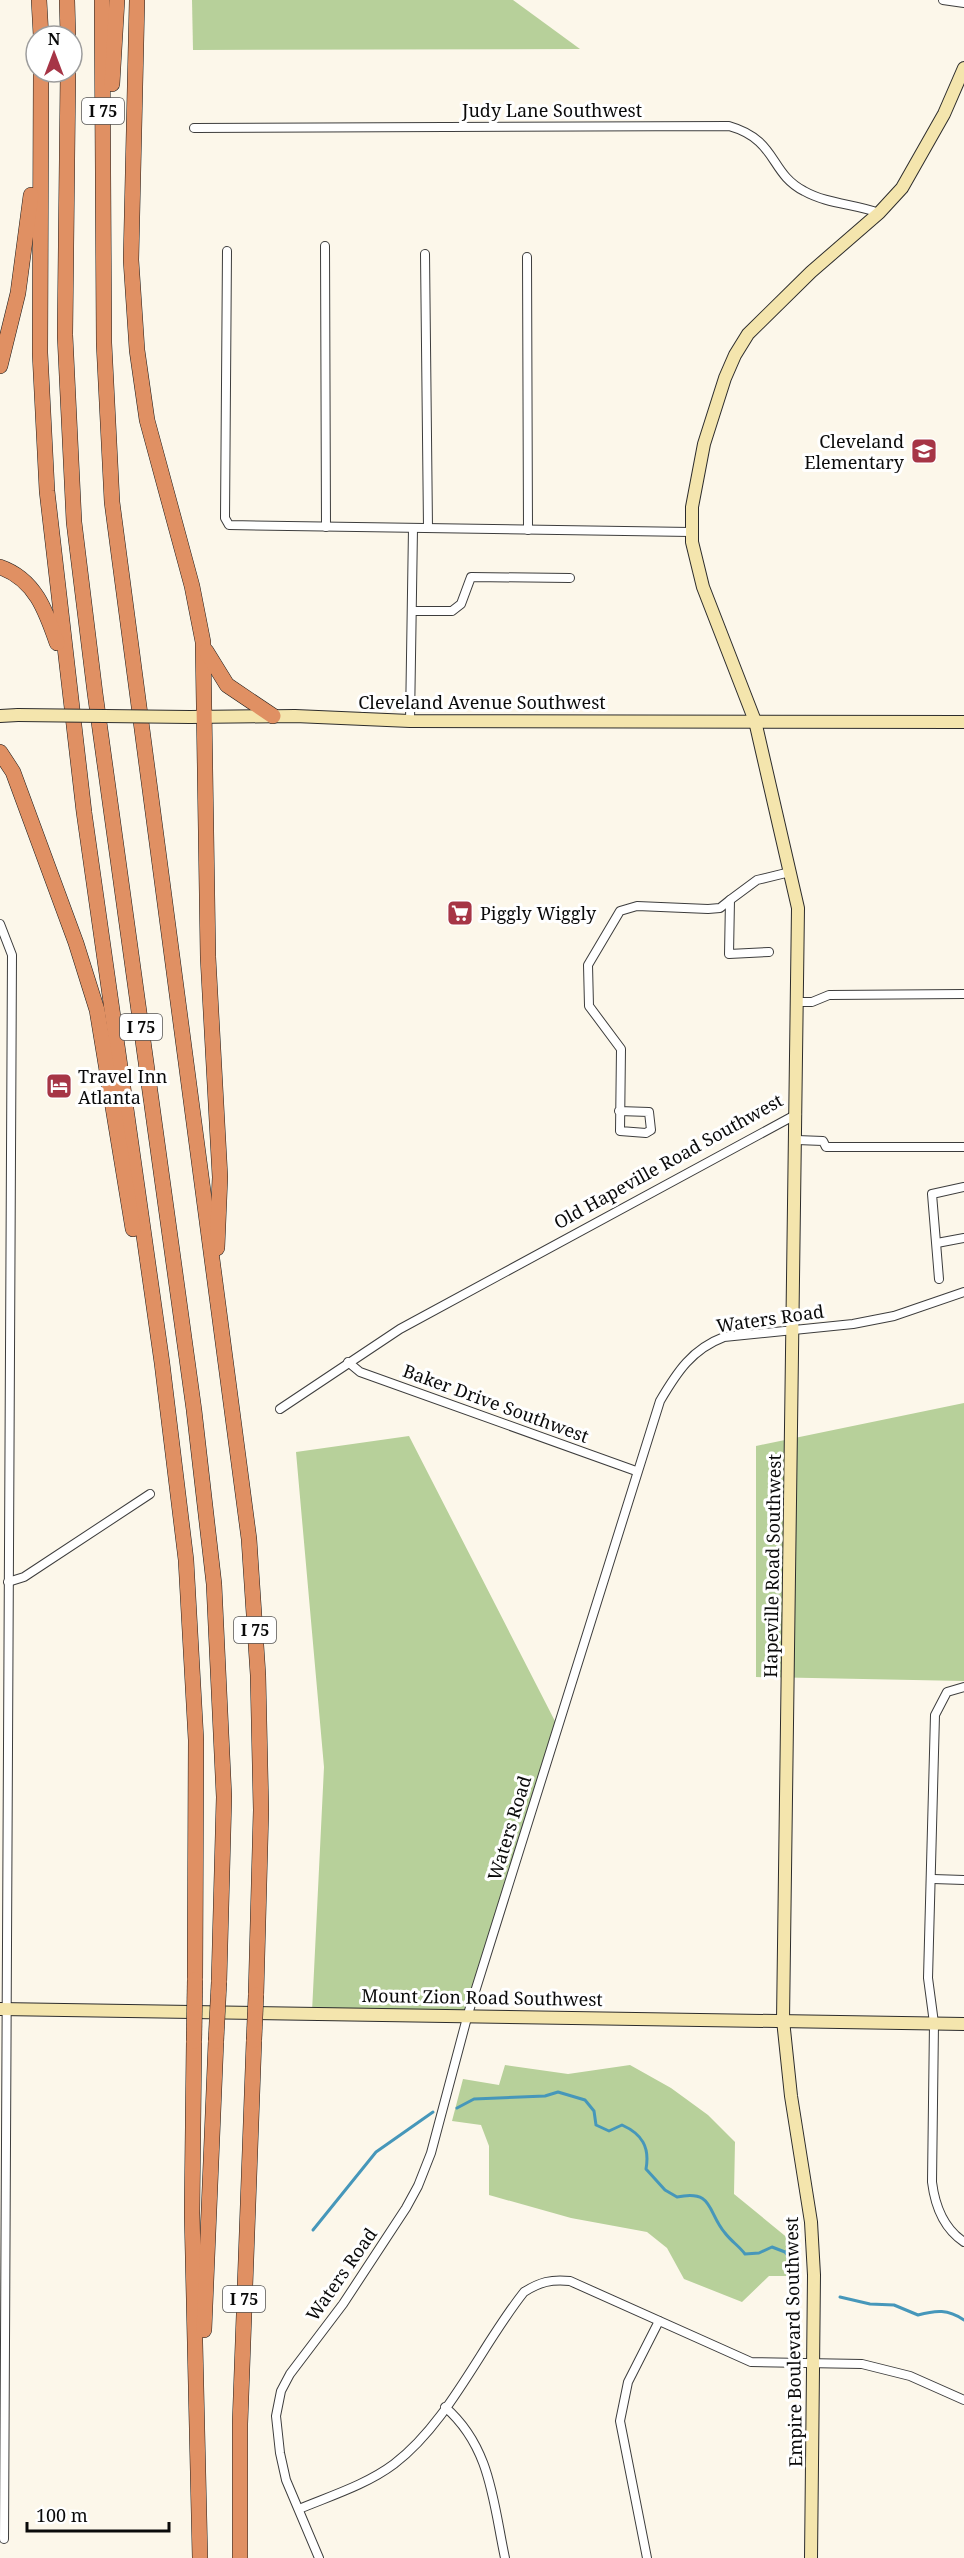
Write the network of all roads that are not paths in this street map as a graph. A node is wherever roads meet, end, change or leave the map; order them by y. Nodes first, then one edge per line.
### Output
1 (39, 0) edge
2 (67, 0) edge
3 (102, 0) edge
4 (117, 0) edge
5 (137, 0) edge
6 (943, 0) edge
7 (964, 3) edge
8 (40, 24) edge
9 (68, 24) edge
10 (964, 68) edge
11 (41, 84) edge
12 (68, 84) edge
13 (194, 128) dead end
14 (39, 135) junction
15 (879, 213) junction
16 (103, 222) junction
17 (325, 246) dead end
18 (227, 251) dead end
19 (426, 254) dead end
20 (527, 257) dead end
21 (0, 366) edge
22 (326, 526) junction
23 (413, 528) junction
24 (428, 528) junction
25 (528, 530) junction
26 (691, 532) junction
27 (0, 567) edge
28 (570, 578) dead end
29 (412, 611) junction
30 (203, 642) junction
31 (66, 669) junction
32 (0, 716) edge
33 (273, 716) junction
34 (206, 717) junction
35 (410, 720) junction
36 (755, 720) junction
37 (964, 722) edge
38 (0, 752) edge
39 (790, 872) junction
40 (730, 900) junction
41 (0, 924) edge
42 (770, 952) dead end
43 (964, 994) edge
44 (798, 1002) junction
45 (619, 1111) dead end
46 (797, 1113) junction
47 (797, 1140) junction
48 (964, 1147) edge
49 (964, 1187) edge
50 (964, 1238) edge
51 (937, 1244) junction
52 (214, 1268) junction
53 (939, 1279) dead end
54 (964, 1292) edge
55 (794, 1329) junction
56 (348, 1362) junction
57 (162, 1363) junction
58 (280, 1409) dead end
59 (636, 1471) junction
60 (150, 1494) dead end
61 (8, 1582) junction
62 (4, 1601) edge
63 (964, 1687) edge
64 (933, 1879) junction
65 (964, 1880) edge
66 (3, 2009) edge
67 (468, 2014) junction
68 (783, 2019) junction
69 (934, 2023) junction
70 (964, 2024) edge
71 (964, 2242) edge
72 (659, 2321) junction
73 (814, 2362) junction
74 (964, 2400) edge
75 (445, 2407) junction
76 (198, 2461) junction
77 (299, 2510) junction
78 (4, 2538) dead end
79 (200, 2558) edge
80 (240, 2558) edge
81 (320, 2558) edge
82 (505, 2558) edge
83 (647, 2558) edge
84 (811, 2558) edge

1 - 8 highway
2 - 9 highway
3 - 16 highway, I 75
4 - 16 highway
5 - 30 highway
6 - 7 street
10 - 15 street, Old Hapeville Road Southwest
11 - 14 highway
12 - 76 highway, I 75, bridge
13 - 15 street, Judy Lane Southwest
14 - 21 highway
14 - 31 highway
15 - 26 street, Old Hapeville Road Southwest
16 - 52 highway, I 75
17 - 22 street
18 - 22 street
19 - 24 street
20 - 25 street
22 - 23 street
23 - 24 street
23 - 29 street
24 - 25 street
25 - 26 street
26 - 36 street, Old Hapeville Road Southwest
27 - 31 highway
28 - 29 street
29 - 35 street
30 - 33 highway
30 - 34 highway
31 - 57 highway
32 - 34 street, Cleveland Avenue Southwest, bridge
33 - 34 street, Cleveland Avenue Southwest
33 - 35 street, Cleveland Avenue Southwest
34 - 52 highway
35 - 36 street, Cleveland Avenue Southwest
36 - 37 street, Cleveland Avenue Southwest
36 - 39 street, Old Hapeville Road Southwest
38 - 57 highway
39 - 40 street
39 - 44 street, Old Hapeville Road Southwest
40 - 42 street
40 - 45 street
41 - 61 street
43 - 44 street
44 - 46 street, Old Hapeville Road Southwest
46 - 47 street, Hapeville Road Southwest
46 - 56 street, Old Hapeville Road Southwest
47 - 48 street
47 - 55 street, Hapeville Road Southwest
49 - 51 street
50 - 51 street
51 - 53 street
52 - 80 highway, I 75, bridge
54 - 55 street, Waters Road
55 - 59 street, Waters Road
55 - 68 street, Hapeville Road Southwest
56 - 58 street, Old Hapeville Road Southwest
56 - 59 street, Baker Drive Southwest
57 - 76 highway, bridge
59 - 67 street, Waters Road
60 - 61 street
61 - 62 street
62 - 66 street
63 - 64 street
64 - 65 street
64 - 69 street
66 - 67 street, Mount Zion Road Southwest
66 - 78 street
67 - 68 street, Mount Zion Road Southwest
67 - 77 street, Waters Road
68 - 69 street, Mount Zion Road Southwest
68 - 73 street, Empire Boulevard Southwest
69 - 70 street, Mount Zion Road Southwest
69 - 71 street
72 - 73 street
72 - 75 street
72 - 83 street
73 - 74 street
73 - 84 street, Empire Boulevard Southwest
75 - 77 street
75 - 82 street
76 - 79 highway, I 75
77 - 81 street, Waters Road

